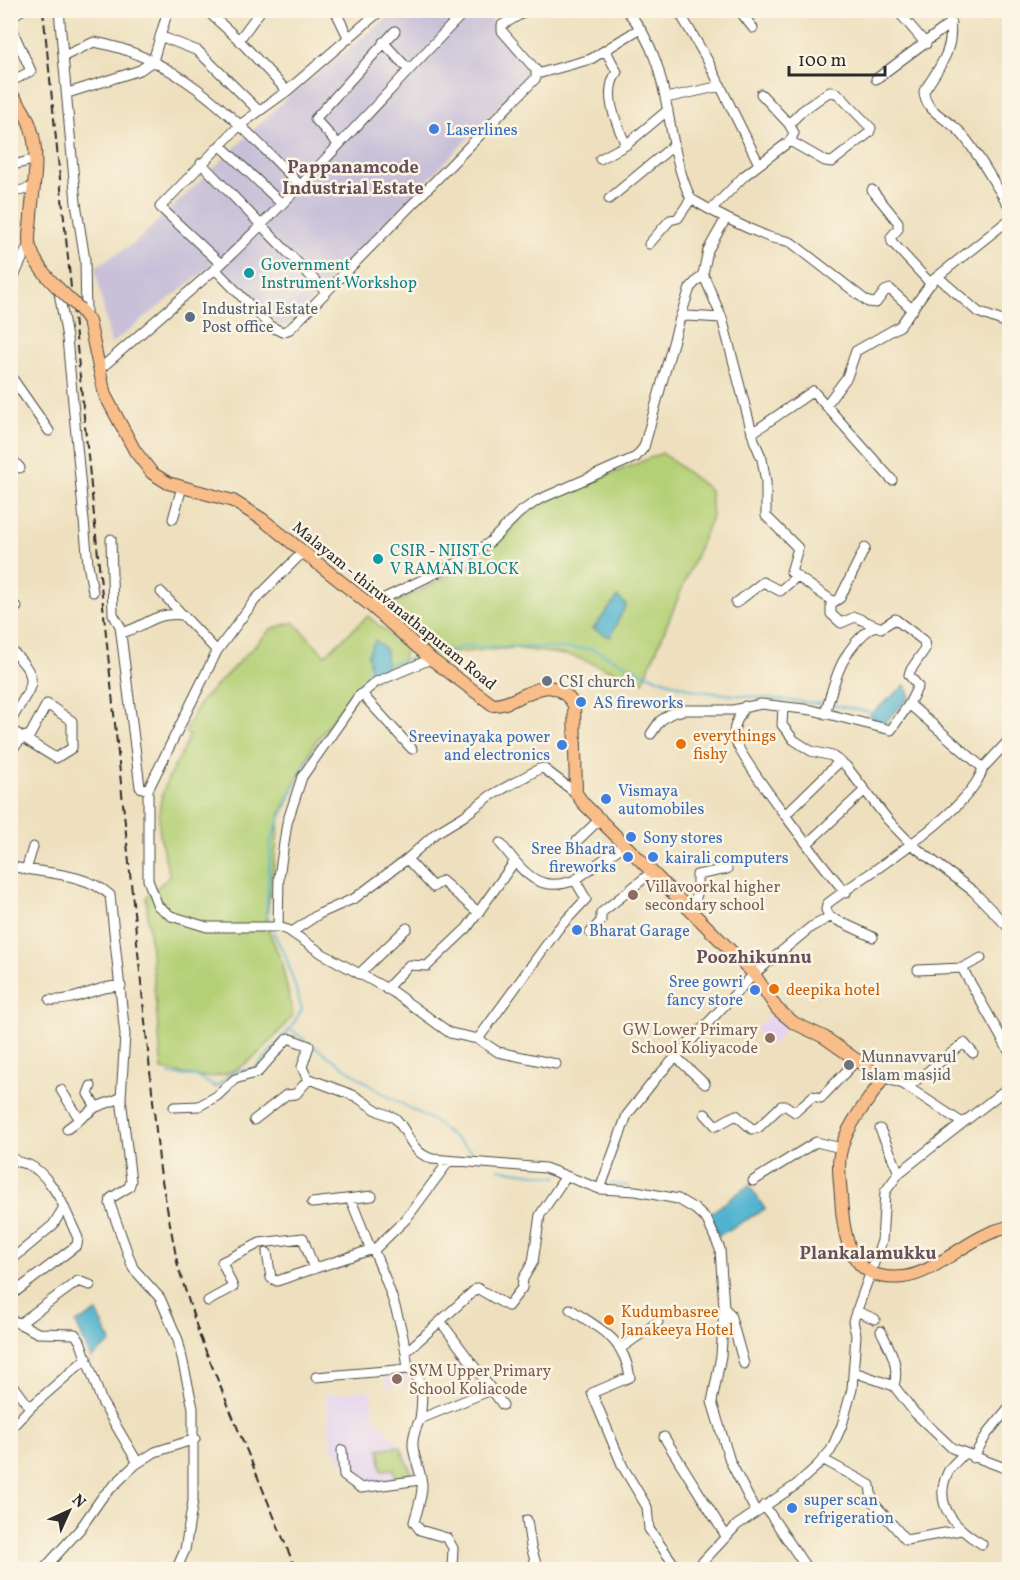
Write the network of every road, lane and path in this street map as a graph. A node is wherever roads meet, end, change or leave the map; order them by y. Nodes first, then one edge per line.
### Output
1 (22, 10) edge
2 (59, 10) edge
3 (168, 10) edge
4 (206, 10) edge
5 (261, 10) edge
6 (335, 10) edge
7 (381, 10) edge
8 (466, 10) edge
9 (528, 10) edge
10 (626, 10) edge
11 (678, 10) edge
12 (739, 10) edge
13 (897, 10) edge
14 (948, 10) edge
15 (10, 17) edge
16 (951, 23) junction
17 (10, 25) edge
18 (753, 28) dead end
19 (639, 29) junction
20 (395, 31) dead end
21 (160, 36) junction
22 (349, 39) junction
23 (239, 40) junction
24 (383, 42) junction
25 (926, 44) junction
26 (606, 51) junction
27 (64, 56) junction
28 (153, 62) junction
29 (409, 70) junction
30 (537, 74) junction
31 (876, 80) dead end
32 (10, 82) edge
33 (721, 86) junction
34 (287, 92) junction
35 (10, 93) edge
36 (68, 93) junction
37 (761, 94) dead end
38 (666, 98) junction
39 (668, 110) junction
40 (259, 111) junction
41 (789, 124) junction
42 (240, 125) junction
43 (790, 141) junction
44 (338, 144) junction
45 (626, 144) junction
46 (220, 145) junction
47 (673, 146) junction
48 (36, 159) junction
49 (600, 159) dead end
50 (201, 163) junction
51 (759, 164) junction
52 (10, 166) edge
53 (302, 186) junction
54 (35, 187) junction
55 (872, 190) dead end
56 (10, 193) edge
57 (609, 199) dead end
58 (691, 199) junction
59 (282, 204) junction
60 (1010, 207) edge
61 (712, 208) junction
62 (1010, 219) edge
63 (725, 220) junction
64 (260, 226) junction
65 (29, 244) junction
66 (649, 244) dead end
67 (218, 267) junction
68 (704, 274) junction
69 (934, 281) junction
70 (10, 285) edge
71 (58, 287) junction
72 (326, 292) junction
73 (913, 310) junction
74 (83, 313) junction
75 (680, 318) junction
76 (722, 318) junction
77 (1010, 324) edge
78 (100, 369) junction
79 (10, 375) edge
80 (827, 405) junction
81 (49, 431) dead end
82 (752, 433) junction
83 (10, 443) edge
84 (10, 448) edge
85 (10, 456) edge
86 (20, 468) dead end
87 (892, 480) dead end
88 (182, 487) junction
89 (173, 519) dead end
90 (111, 539) dead end
91 (866, 548) dead end
92 (304, 551) junction
93 (796, 577) junction
94 (93, 592) dead end
95 (161, 592) dead end
96 (736, 603) dead end
97 (832, 603) junction
98 (370, 605) junction
99 (183, 615) junction
100 (874, 626) junction
101 (121, 633) junction
102 (10, 649) edge
103 (218, 651) junction
104 (431, 659) junction
105 (362, 694) junction
106 (909, 704) junction
107 (745, 706) junction
108 (783, 707) junction
109 (825, 714) junction
110 (10, 723) edge
111 (10, 729) edge
112 (651, 734) dead end
113 (23, 736) junction
114 (1010, 739) edge
115 (412, 749) dead end
116 (10, 752) edge
117 (840, 761) junction
118 (983, 768) junction
119 (865, 789) junction
120 (148, 790) junction
121 (576, 793) junction
122 (786, 814) junction
123 (601, 818) junction
124 (577, 840) dead end
125 (500, 843) dead end
126 (808, 843) junction
127 (911, 844) junction
128 (624, 845) junction
129 (33, 847) dead end
130 (407, 859) junction
131 (515, 861) junction
132 (10, 866) edge
133 (727, 869) dead end
134 (26, 870) junction
135 (652, 873) junction
136 (575, 880) junction
137 (846, 893) junction
138 (586, 899) junction
139 (692, 912) junction
140 (479, 913) junction
141 (601, 913) junction
142 (830, 917) junction
143 (278, 927) junction
144 (407, 928) dead end
145 (1010, 929) edge
146 (292, 932) junction
147 (590, 933) dead end
148 (873, 937) dead end
149 (981, 958) dead end
150 (962, 968) junction
151 (918, 970) dead end
152 (359, 974) junction
153 (754, 974) junction
154 (121, 986) junction
155 (386, 989) junction
156 (50, 1000) dead end
157 (477, 1039) junction
158 (973, 1053) dead end
159 (1010, 1053) edge
160 (676, 1057) junction
161 (858, 1059) junction
162 (556, 1064) dead end
163 (879, 1076) junction
164 (309, 1079) junction
165 (705, 1084) dead end
166 (91, 1086) dead end
167 (908, 1087) junction
168 (1009, 1088) edge
169 (61, 1090) dead end
170 (121, 1098) junction
171 (96, 1107) junction
172 (174, 1107) dead end
173 (705, 1113) dead end
174 (79, 1118) junction
175 (254, 1120) dead end
176 (961, 1122) junction
177 (67, 1129) dead end
178 (880, 1129) dead end
179 (841, 1148) junction
180 (12, 1157) edge
181 (450, 1161) junction
182 (899, 1173) junction
183 (564, 1178) junction
184 (753, 1181) dead end
185 (600, 1189) junction
186 (372, 1196) dead end
187 (351, 1200) junction
188 (312, 1203) dead end
189 (64, 1207) junction
190 (1010, 1227) edge
191 (372, 1250) junction
192 (267, 1253) dead end
193 (10, 1261) edge
194 (314, 1269) junction
195 (872, 1272) junction
196 (90, 1285) dead end
197 (10, 1296) edge
198 (208, 1301) dead end
199 (724, 1308) junction
200 (570, 1309) dead end
201 (856, 1311) junction
202 (875, 1319) dead end
203 (15, 1321) edge
204 (441, 1322) junction
205 (658, 1322) dead end
206 (881, 1331) dead end
207 (621, 1348) junction
208 (406, 1352) junction
209 (87, 1358) junction
210 (744, 1364) dead end
211 (408, 1369) junction
212 (854, 1372) junction
213 (316, 1377) dead end
214 (894, 1386) junction
215 (16, 1389) dead end
216 (491, 1390) junction
217 (502, 1405) dead end
218 (1010, 1406) edge
219 (30, 1408) junction
220 (420, 1419) junction
221 (10, 1429) edge
222 (664, 1437) dead end
223 (195, 1439) junction
224 (342, 1450) dead end
225 (963, 1454) junction
226 (973, 1458) junction
227 (824, 1460) junction
228 (138, 1463) junction
229 (1010, 1470) edge
230 (420, 1480) junction
231 (760, 1508) junction
232 (527, 1520) dead end
233 (961, 1530) junction
234 (726, 1536) junction
235 (982, 1544) dead end
236 (43, 1569) edge
237 (176, 1569) edge
238 (452, 1569) edge
239 (538, 1569) edge
240 (678, 1569) edge
241 (695, 1569) edge
242 (808, 1569) edge

1 - 15 street
2 - 27 street
3 - 21 street
4 - 23 street
5 - 23 street
6 - 22 street
7 - 22 street
8 - 29 street
9 - 30 street
10 - 19 street
11 - 33 street
12 - 18 street
13 - 25 street
14 - 16 street
16 - 25 street
16 - 60 street
17 - 32 street
19 - 26 street
19 - 38 street
20 - 24 street
21 - 28 street
21 - 40 street
22 - 34 street
23 - 34 street
24 - 29 street
24 - 44 street
25 - 31 street
26 - 30 street
26 - 45 street
27 - 28 street
27 - 36 street
28 - 36 street
28 - 42 street
29 - 44 street
30 - 72 street
33 - 38 street
33 - 51 street
34 - 40 street
35 - 48 main road
36 - 74 street
37 - 41 street
38 - 39 street
39 - 45 street
39 - 47 street
40 - 42 street
41 - 43 street
41 - 43 street
42 - 46 street
42 - 53 street
43 - 51 street
44 - 53 street
45 - 49 street
46 - 50 street
46 - 59 street
47 - 57 street
47 - 58 street
48 - 52 street
48 - 54 main road
50 - 64 street
50 - 67 street
51 - 61 street
53 - 59 street
54 - 56 street
54 - 65 main road
55 - 69 street
58 - 61 street
58 - 66 street
59 - 64 street
61 - 63 street
62 - 69 street
63 - 68 street
63 - 73 street
64 - 67 street
64 - 72 street
65 - 70 street
65 - 71 main road
67 - 72 street
67 - 78 street
68 - 75 street
68 - 76 street
69 - 73 street
69 - 77 street
71 - 74 main road, bridge
71 - 94 street
73 - 80 street
74 - 78 main road, Malayam - thiruvanathapuram Road
75 - 76 street
75 - 98 street
76 - 82 street
78 - 88 main road, Malayam - thiruvanathapuram Road
79 - 81 street
80 - 82 street
80 - 87 street
82 - 93 street
83 - 84 street
85 - 86 street
88 - 89 street
88 - 92 main road, Malayam - thiruvanathapuram Road
90 - 101 street
91 - 97 street
92 - 98 main road, Malayam - thiruvanathapuram Road
92 - 103 street
93 - 96 street
93 - 97 street
95 - 99 street
97 - 100 street
98 - 104 main road, Malayam - thiruvanathapuram Road
99 - 101 street
99 - 103 street
100 - 106 street
100 - 109 street
101 - 120 street
102 - 110 street
103 - 120 street
104 - 105 street
104 - 121 main road, Malayam - thiruvanathapuram Road
105 - 115 street
105 - 143 street
106 - 109 street
106 - 118 street
107 - 108 street
107 - 112 street
107 - 122 street
108 - 109 street
108 - 117 street
111 - 113 street
113 - 113 street
113 - 116 street
114 - 118 street
117 - 119 street
117 - 122 street
118 - 127 street
119 - 126 street
119 - 127 street
120 - 143 street
121 - 123 main road
121 - 130 street
122 - 126 street
123 - 124 street
123 - 128 main road
125 - 131 street
126 - 137 street
127 - 137 street
127 - 145 street
128 - 135 main road
128 - 136 street
129 - 134 street
130 - 140 street
130 - 146 street
131 - 136 street
131 - 140 street
132 - 134 street
133 - 139 street
134 - 154 street
135 - 139 main road
135 - 141 street
136 - 138 street
137 - 142 street
138 - 141 street
138 - 157 street
139 - 153 main road
140 - 155 street
141 - 147 street
142 - 148 street
142 - 153 street
143 - 146 street
144 - 152 street
146 - 152 street
149 - 150 street
150 - 151 street
150 - 159 street
152 - 155 street
153 - 160 street
153 - 161 main road
154 - 156 street
154 - 170 street
155 - 157 street
157 - 162 street
158 - 167 street
160 - 165 street
160 - 185 street
161 - 163 main road
161 - 173 street
163 - 167 street
163 - 179 main road
164 - 172 street
164 - 175 street
164 - 181 street
166 - 171 street
167 - 176 street
168 - 176 street
169 - 174 street
170 - 171 street
170 - 223 street
171 - 174 street
174 - 177 street
176 - 182 street
178 - 182 street
179 - 184 street
179 - 195 main road
180 - 189 street
181 - 183 street
181 - 191 street
182 - 195 street
183 - 185 street
183 - 204 street
185 - 199 street
186 - 187 street
187 - 188 street
187 - 191 street
189 - 193 street
189 - 197 street
190 - 195 main road
191 - 194 street
191 - 208 street
192 - 194 street
194 - 198 street
195 - 201 street
196 - 203 street
199 - 210 street
199 - 231 street
200 - 207 street
201 - 202 street
201 - 212 street
203 - 209 street
204 - 208 street
204 - 216 street
205 - 207 street
206 - 214 street
207 - 240 street
208 - 211 street
209 - 219 street
209 - 228 street
211 - 213 street
211 - 220 street
212 - 214 street
212 - 227 street
214 - 225 street
215 - 219 street
216 - 217 street
216 - 220 street
218 - 226 street
219 - 221 street
220 - 230 street
222 - 234 street
223 - 228 street
223 - 237 street
224 - 230 street
225 - 226 street
225 - 233 street
226 - 229 street
227 - 231 street
227 - 233 street
228 - 236 street
230 - 238 street
231 - 234 street
231 - 242 street
232 - 239 street
233 - 235 street
234 - 241 street

